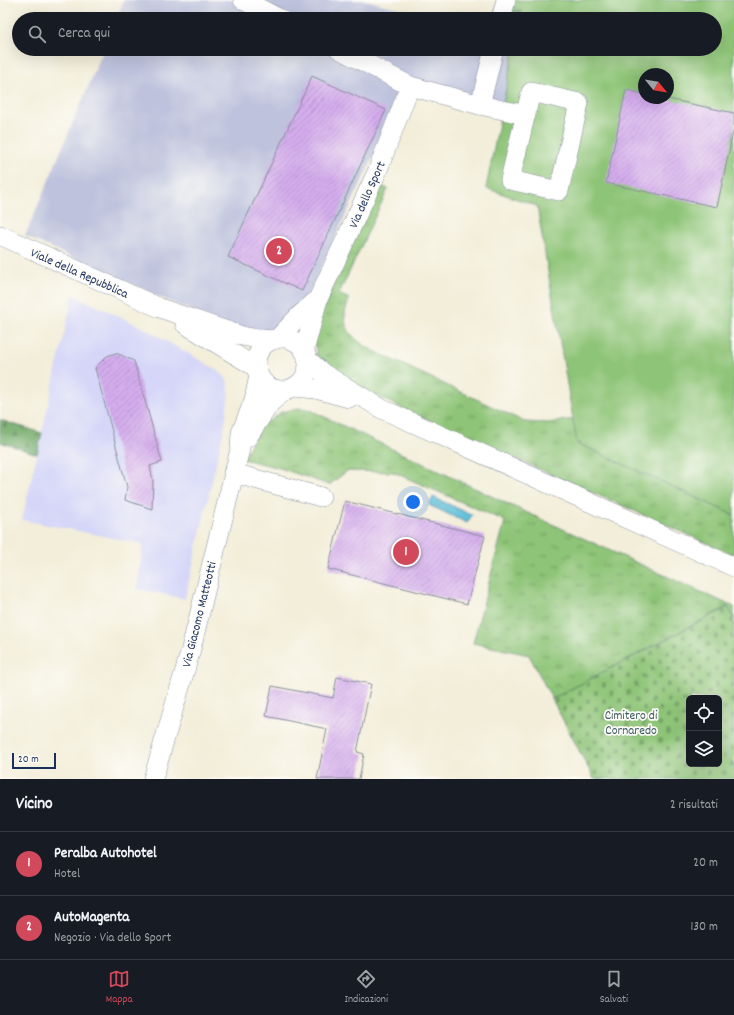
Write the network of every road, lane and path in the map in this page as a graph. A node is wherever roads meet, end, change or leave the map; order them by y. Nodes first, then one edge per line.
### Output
1 (243, 0) edge
2 (506, 0) edge
3 (266, 12) edge
4 (503, 12) edge
5 (352, 56) edge
6 (492, 56) edge
7 (410, 86) junction
8 (480, 105) junction
9 (526, 115) junction
10 (0, 235) edge
11 (318, 300) junction
12 (160, 308) junction
13 (275, 339) junction
14 (306, 355) junction
15 (258, 371) junction
16 (290, 389) junction
17 (382, 409) junction
18 (240, 449) junction
19 (233, 473) junction
20 (321, 497) dead end
21 (734, 567) edge
22 (153, 779) edge

1 - 3 street
2 - 4 street
5 - 7 street
6 - 8 street
7 - 8 street
7 - 11 street, Via dello Sport
8 - 9 street
9 - 9 street
10 - 12 street, Viale della Repubblica
11 - 13 street, Via dello Sport
11 - 14 street, Via dello Sport
12 - 13 street, Viale della Repubblica
12 - 15 street, Viale della Repubblica
13 - 14 street
13 - 15 street
14 - 16 street
14 - 17 street
15 - 16 street
15 - 18 street, Via Giacomo Matteotti
16 - 17 street
16 - 18 street, Via Giacomo Matteotti
17 - 21 street
18 - 19 street, Via Giacomo Matteotti
19 - 20 street
19 - 22 street, Via Giacomo Matteotti

